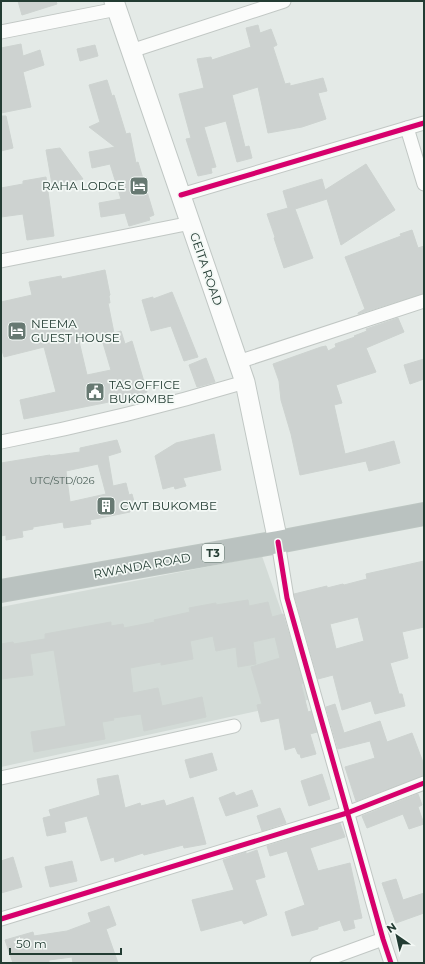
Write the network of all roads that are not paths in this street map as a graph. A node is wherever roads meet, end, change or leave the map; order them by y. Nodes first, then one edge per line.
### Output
1 (284, 1) edge
2 (116, 5) edge
3 (1, 32) edge
4 (131, 51) junction
5 (424, 123) edge
6 (407, 128) junction
7 (424, 184) edge
8 (181, 195) junction
9 (191, 223) junction
10 (1, 261) edge
11 (424, 301) edge
12 (238, 362) junction
13 (245, 382) junction
14 (1, 442) edge
15 (424, 514) edge
16 (278, 542) junction
17 (1, 591) edge
18 (234, 726) dead end
19 (1, 778) edge
20 (424, 783) edge
21 (347, 813) junction
22 (1, 919) edge
23 (383, 939) junction
24 (317, 963) edge
25 (391, 963) edge

1 - 4 street
2 - 3 street
2 - 4 main road, GEITA ROAD
4 - 8 main road, GEITA ROAD
5 - 6 street
6 - 7 street
6 - 8 street
8 - 9 main road, GEITA ROAD
9 - 10 street
9 - 12 main road, GEITA ROAD
11 - 12 street
12 - 13 main road, GEITA ROAD
13 - 14 street
13 - 16 main road, GEITA ROAD
15 - 16 highway, RWANDA ROAD / T3
16 - 17 highway, RWANDA ROAD / T3
16 - 21 street
18 - 19 street
20 - 21 street
21 - 22 street
21 - 23 street
23 - 24 street
23 - 25 street

